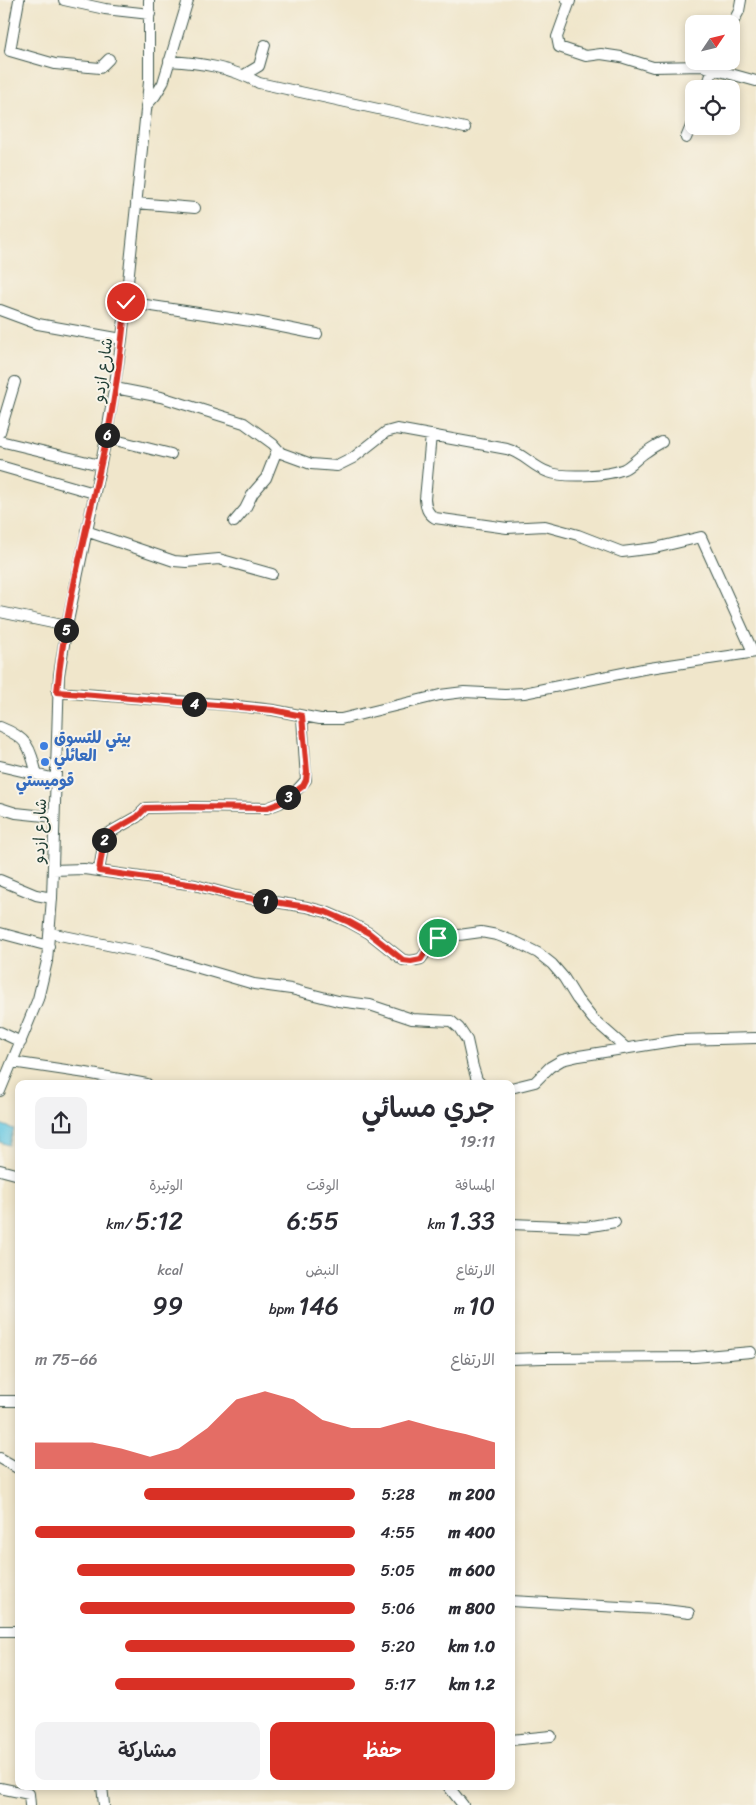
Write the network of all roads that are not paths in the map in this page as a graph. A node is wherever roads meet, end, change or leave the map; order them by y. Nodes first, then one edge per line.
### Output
1 (19, 0) edge
2 (64, 0) edge
3 (149, 0) edge
4 (188, 0) edge
5 (569, 0) edge
6 (741, 0) edge
7 (150, 14) junction
8 (737, 15) edge
9 (265, 46) dead end
10 (109, 59) dead end
11 (169, 61) junction
12 (685, 66) edge
13 (727, 70) edge
14 (244, 75) junction
15 (756, 82) edge
16 (146, 106) junction
17 (465, 128) dead end
18 (687, 135) edge
19 (686, 138) dead end
20 (136, 203) junction
21 (195, 208) dead end
22 (126, 302) junction
23 (0, 310) edge
24 (317, 334) dead end
25 (122, 339) junction
26 (15, 382) dead end
27 (115, 388) junction
28 (0, 432) edge
29 (431, 435) junction
30 (106, 438) junction
31 (0, 441) edge
32 (662, 442) dead end
33 (277, 450) junction
34 (171, 454) dead end
35 (100, 465) junction
36 (0, 466) edge
37 (94, 493) junction
38 (234, 522) dead end
39 (86, 531) junction
40 (272, 574) dead end
41 (0, 612) edge
42 (67, 626) junction
43 (755, 652) edge
44 (57, 692) junction
45 (302, 716) junction
46 (0, 727) edge
47 (0, 766) edge
48 (37, 775) junction
49 (56, 779) junction
50 (0, 808) edge
51 (54, 817) junction
52 (53, 870) junction
53 (99, 871) junction
54 (0, 880) edge
55 (52, 898) junction
56 (0, 933) edge
57 (50, 933) junction
58 (49, 946) junction
59 (0, 1032) edge
60 (756, 1038) edge
61 (21, 1042) junction
62 (626, 1048) junction
63 (12, 1062) junction
64 (116, 1080) edge
65 (477, 1080) edge
66 (515, 1087) edge
67 (0, 1091) edge
68 (0, 1170) edge
69 (15, 1174) edge
70 (0, 1176) edge
71 (15, 1180) edge
72 (615, 1222) dead end
73 (515, 1224) edge
74 (751, 1352) dead end
75 (515, 1359) edge
76 (0, 1401) edge
77 (15, 1401) edge
78 (0, 1458) edge
79 (15, 1467) edge
80 (515, 1602) edge
81 (689, 1613) dead end
82 (0, 1630) edge
83 (15, 1632) edge
84 (551, 1736) dead end
85 (515, 1740) edge
86 (0, 1788) edge
87 (102, 1790) edge
88 (451, 1790) edge
89 (30, 1805) edge
90 (104, 1805) edge
91 (463, 1805) edge

1 - 10 street
2 - 7 street
3 - 7 street, شارع ازدو
4 - 11 street
5 - 12 street
6 - 8 street
7 - 16 street, شارع ازدو
9 - 14 street
11 - 14 street
11 - 16 street
13 - 15 street
14 - 17 street
16 - 20 street, شارع ازدو
18 - 19 street
20 - 21 street
20 - 22 street, شارع ازدو
22 - 24 street
22 - 25 street, شارع ازدو
23 - 25 street
25 - 27 street, شارع ازدو
26 - 28 street
27 - 30 street, شارع ازدو
27 - 33 street
29 - 32 street
29 - 33 street
29 - 43 street
30 - 34 street
30 - 35 street, شارع ازدو
31 - 35 street
33 - 38 street
35 - 37 street, شارع ازدو
36 - 37 street
37 - 39 street, شارع ازدو
39 - 40 street
39 - 42 street, شارع ازدو
41 - 42 street
42 - 44 street, شارع ازدو
43 - 45 street
44 - 45 street
44 - 49 street, شارع ازدو
45 - 53 street
46 - 48 street
47 - 48 street
48 - 49 street
49 - 51 street, شارع ازدو
50 - 51 street
51 - 52 street, شارع ازدو
52 - 53 street
52 - 55 street, شارع ازدو
53 - 62 street
54 - 55 street
55 - 57 street, شارع ازدو
56 - 58 street
57 - 58 street, شارع ازدو
57 - 65 street
58 - 61 street, شارع ازدو
59 - 61 street
60 - 62 street
61 - 63 street, شارع ازدو
62 - 66 street
63 - 64 street
63 - 67 street, شارع ازدو
68 - 69 street
70 - 71 street
72 - 73 street
74 - 75 street
76 - 77 street
78 - 79 street
80 - 81 street
82 - 83 street
84 - 85 street
86 - 89 street
87 - 90 street
88 - 91 street

